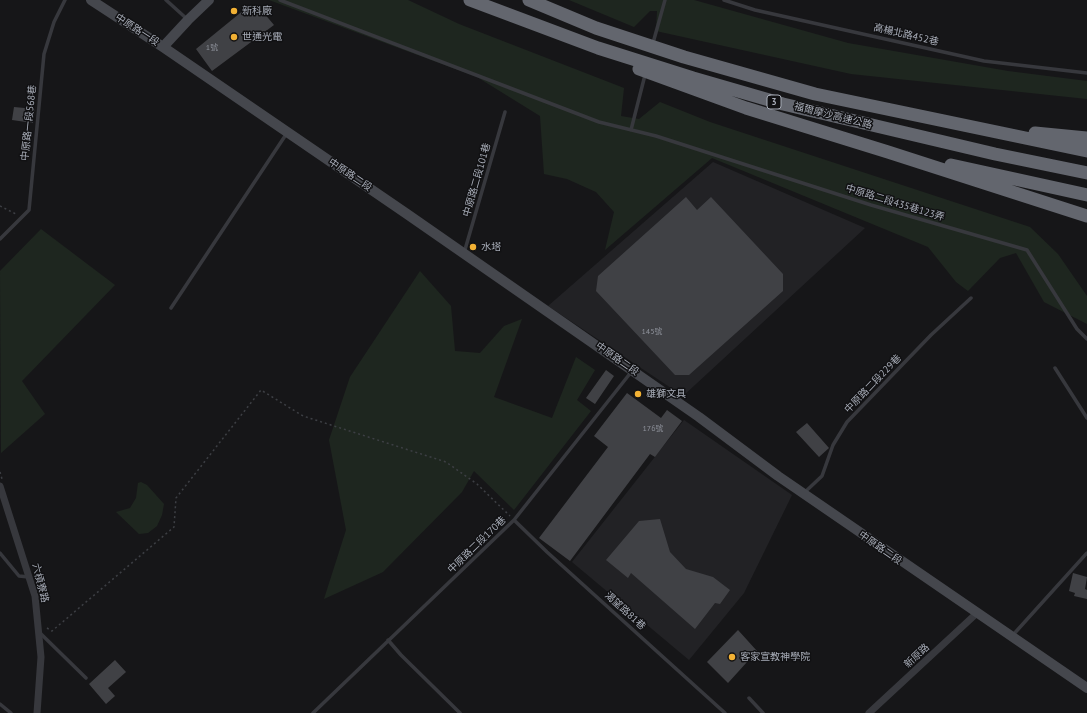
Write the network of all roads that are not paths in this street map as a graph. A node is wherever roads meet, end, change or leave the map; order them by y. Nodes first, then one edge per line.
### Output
1 (65, 0) edge
2 (91, 0) edge
3 (166, 0) edge
4 (209, 0) edge
5 (280, 0) edge
6 (470, 0) edge
7 (529, 0) edge
8 (664, 0) edge
9 (724, 0) edge
10 (188, 20) junction
11 (530, 24) junction
12 (164, 47) junction
13 (652, 49) dead end
14 (650, 56) dead end
15 (1087, 73) edge
16 (505, 112) dead end
17 (958, 125) junction
18 (631, 130) junction
19 (288, 132) junction
20 (1087, 138) edge
21 (1087, 151) edge
22 (888, 152) junction
23 (1087, 172) edge
24 (1087, 195) edge
25 (1087, 216) edge
26 (0, 239) edge
27 (464, 253) junction
28 (971, 298) dead end
29 (171, 308) dead end
30 (1087, 339) edge
31 (1055, 368) dead end
32 (633, 370) junction
33 (1087, 418) edge
34 (2, 486) edge
35 (803, 494) junction
36 (514, 520) junction
37 (0, 553) edge
38 (1087, 553) edge
39 (29, 577) junction
40 (977, 613) junction
41 (38, 631) junction
42 (1011, 637) junction
43 (388, 640) junction
44 (86, 678) dead end
45 (1087, 688) edge
46 (749, 698) dead end
47 (0, 704) edge
48 (11, 713) edge
49 (37, 713) edge
50 (313, 713) edge
51 (460, 713) edge
52 (725, 713) edge
53 (763, 713) edge
54 (869, 713) edge

1 - 26 lane, 中原路一段568巷
2 - 12 street, 中原路一段
3 - 10 lane
4 - 10 street
5 - 18 lane, 中原路二段435巷123弄
6 - 11 highway, 福爾摩沙高速公路 / 3
7 - 17 highway, 福爾摩沙高速公路 / 3
8 - 13 lane
9 - 15 lane, 高楊北路452巷
10 - 12 street
11 - 22 highway
11 - 23 highway, 福爾摩沙高速公路 / 3
12 - 19 street, 中原路二段
14 - 18 lane
16 - 27 lane, 中原路二段101巷
17 - 20 highway
17 - 21 highway, 福爾摩沙高速公路 / 3
18 - 30 lane, 中原路二段435巷123弄
19 - 27 street, 中原路二段
19 - 29 lane
22 - 24 highway
22 - 25 highway
27 - 32 street, 中原路二段
28 - 35 lane, 中原路二段229巷
31 - 33 lane
32 - 35 street, 中原路二段
32 - 36 lane, 中原路二段170巷
34 - 39 street, 六槓寮路
35 - 40 street, 中原路二段
36 - 43 lane, 中原路二段170巷
36 - 52 lane, 渴望路81巷
37 - 39 lane
38 - 42 lane
39 - 41 street, 六槓寮路
40 - 42 street, 中原路二段
40 - 54 street, 新原路
41 - 44 lane
41 - 49 street, 六槓寮路
42 - 45 street, 中原路二段
43 - 50 lane, 中原路二段170巷
43 - 51 lane
46 - 53 lane
47 - 48 lane

